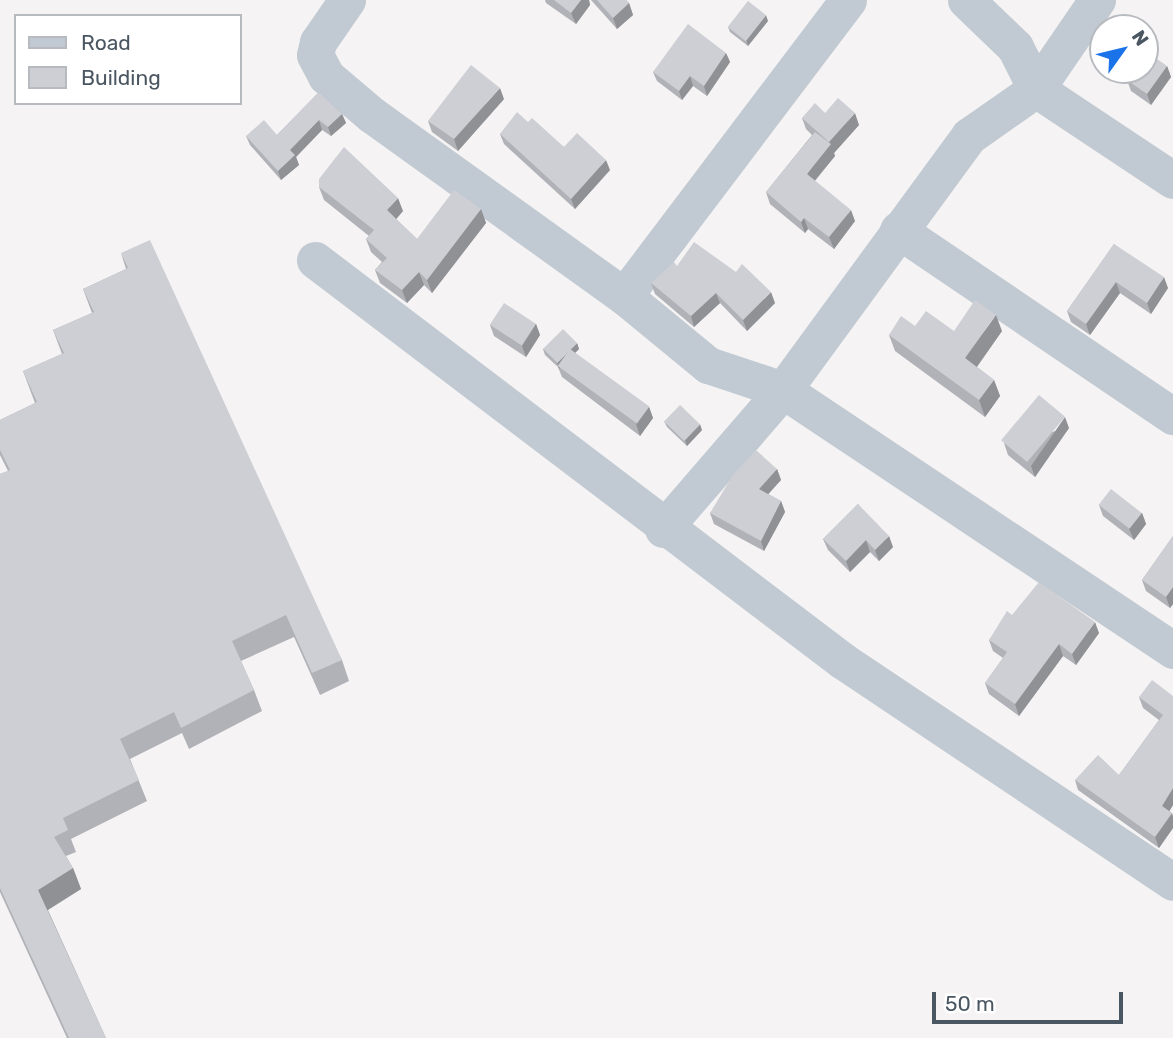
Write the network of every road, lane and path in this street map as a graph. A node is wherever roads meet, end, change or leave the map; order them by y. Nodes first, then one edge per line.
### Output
1 (347, 0) edge
2 (848, 0) edge
3 (966, 0) edge
4 (1097, 0) edge
5 (1036, 89) junction
6 (1173, 180) edge
7 (898, 230) junction
8 (315, 260) dead end
9 (624, 296) junction
10 (783, 390) junction
11 (1173, 416) edge
12 (663, 529) junction
13 (1173, 650) edge
14 (1173, 882) edge

1 - 9 street
2 - 9 street
3 - 5 street
4 - 5 street
5 - 6 street
5 - 7 street
7 - 10 street
7 - 11 street
8 - 12 street
9 - 10 street
10 - 12 street
10 - 13 street
12 - 14 street

